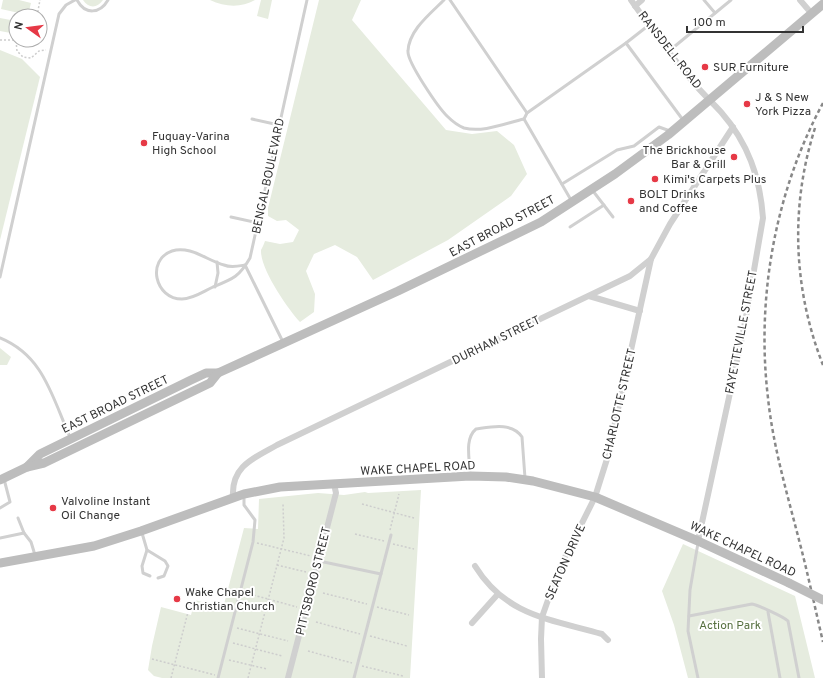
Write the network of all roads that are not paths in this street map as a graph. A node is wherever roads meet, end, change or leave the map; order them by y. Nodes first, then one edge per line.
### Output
1 (76, 0) edge
2 (108, 0) edge
3 (307, 0) edge
4 (444, 0) edge
5 (450, 0) edge
6 (642, 0) edge
7 (704, 0) edge
8 (730, 0) edge
9 (800, 0) edge
10 (633, 3) edge
11 (823, 4) edge
12 (715, 13) junction
13 (812, 14) junction
14 (649, 25) junction
15 (626, 43) junction
16 (669, 50) junction
17 (710, 100) junction
18 (527, 113) junction
19 (252, 119) dead end
20 (524, 119) junction
21 (684, 122) junction
22 (279, 125) junction
23 (733, 126) junction
24 (637, 151) junction
25 (562, 184) junction
26 (592, 189) junction
27 (572, 202) junction
28 (604, 205) junction
29 (231, 217) dead end
30 (613, 217) dead end
31 (258, 223) junction
32 (570, 227) dead end
33 (651, 259) junction
34 (217, 262) junction
35 (246, 265) junction
36 (0, 277) edge
37 (215, 287) junction
38 (589, 296) junction
39 (640, 311) junction
40 (0, 338) edge
41 (284, 344) junction
42 (218, 373) junction
43 (71, 439) junction
44 (76, 448) junction
45 (27, 467) junction
46 (470, 476) junction
47 (2, 479) edge
48 (525, 480) junction
49 (334, 484) junction
50 (244, 494) junction
51 (233, 497) junction
52 (595, 497) junction
53 (0, 508) edge
54 (18, 518) dead end
55 (141, 531) junction
56 (24, 533) junction
57 (391, 535) road end
58 (0, 538) edge
59 (698, 541) junction
60 (147, 550) junction
61 (35, 557) junction
62 (319, 561) junction
63 (0, 563) edge
64 (476, 566) dead end
65 (381, 574) junction
66 (150, 576) dead end
67 (158, 578) dead end
68 (498, 594) junction
69 (823, 600) edge
70 (768, 612) junction
71 (689, 616) junction
72 (542, 617) junction
73 (472, 623) dead end
74 (608, 640) dead end
75 (218, 677) edge
76 (288, 678) edge
77 (354, 678) edge
78 (542, 678) edge
79 (698, 678) edge
80 (780, 678) edge
81 (799, 678) edge

1 - 2 lane
1 - 36 lane
3 - 22 lane, BENGAL BOULEVARD
4 - 20 lane
5 - 18 lane
6 - 10 street
7 - 12 lane
8 - 12 lane
9 - 13 street
10 - 14 street, RANSDELL ROAD
11 - 13 main road, EAST BROAD STREET
12 - 16 lane
13 - 17 main road, EAST BROAD STREET
14 - 15 lane
14 - 16 street, RANSDELL ROAD
15 - 18 lane
15 - 21 lane
16 - 17 street, RANSDELL ROAD
17 - 21 main road, EAST BROAD STREET
17 - 23 street, FAYETTEVILLE STREET
18 - 20 lane
19 - 22 lane
20 - 25 lane
21 - 24 main road, EAST BROAD STREET
22 - 31 lane, BENGAL BOULEVARD
23 - 33 street, DURHAM STREET
23 - 59 street, FAYETTEVILLE STREET
24 - 25 lane
24 - 26 main road, EAST BROAD STREET
25 - 27 lane
26 - 27 main road, EAST BROAD STREET
26 - 28 lane
27 - 41 main road, EAST BROAD STREET
28 - 30 lane
28 - 32 lane
29 - 31 lane
31 - 35 lane, BENGAL BOULEVARD
33 - 38 street, DURHAM STREET
33 - 39 street, CHARLOTTE STREET
34 - 35 lane
34 - 37 lane
34 - 37 lane
35 - 37 lane
35 - 41 lane
38 - 39 street
38 - 51 street, DURHAM STREET
39 - 52 street, CHARLOTTE STREET
40 - 43 lane
41 - 42 main road, EAST BROAD STREET
42 - 43 main road, EAST BROAD STREET
42 - 44 main road, EAST BROAD STREET
43 - 44 lane
43 - 45 main road, EAST BROAD STREET
44 - 45 main road, EAST BROAD STREET
45 - 47 main road, EAST BROAD STREET
46 - 48 main road, WAKE CHAPEL ROAD
46 - 48 lane
46 - 49 main road, WAKE CHAPEL ROAD
47 - 53 lane
48 - 52 main road, WAKE CHAPEL ROAD
49 - 50 main road, WAKE CHAPEL ROAD
49 - 62 street, PITTSBORO STREET
50 - 51 main road, WAKE CHAPEL ROAD
50 - 75 lane
51 - 55 main road, WAKE CHAPEL ROAD
52 - 59 main road, WAKE CHAPEL ROAD
52 - 72 street, SEATON DRIVE
54 - 56 lane
55 - 60 lane
55 - 61 main road, WAKE CHAPEL ROAD
56 - 58 lane
56 - 61 lane
57 - 65 lane
59 - 69 main road, WAKE CHAPEL ROAD, bridge
59 - 71 lane
60 - 66 lane
60 - 67 lane
61 - 63 main road, WAKE CHAPEL ROAD
62 - 65 lane
62 - 76 street, PITTSBORO STREET
64 - 68 street
65 - 77 lane
68 - 72 street
68 - 73 street
70 - 71 lane
70 - 80 lane
70 - 81 lane
71 - 79 lane
72 - 74 street
72 - 78 street, SEATON DRIVE

